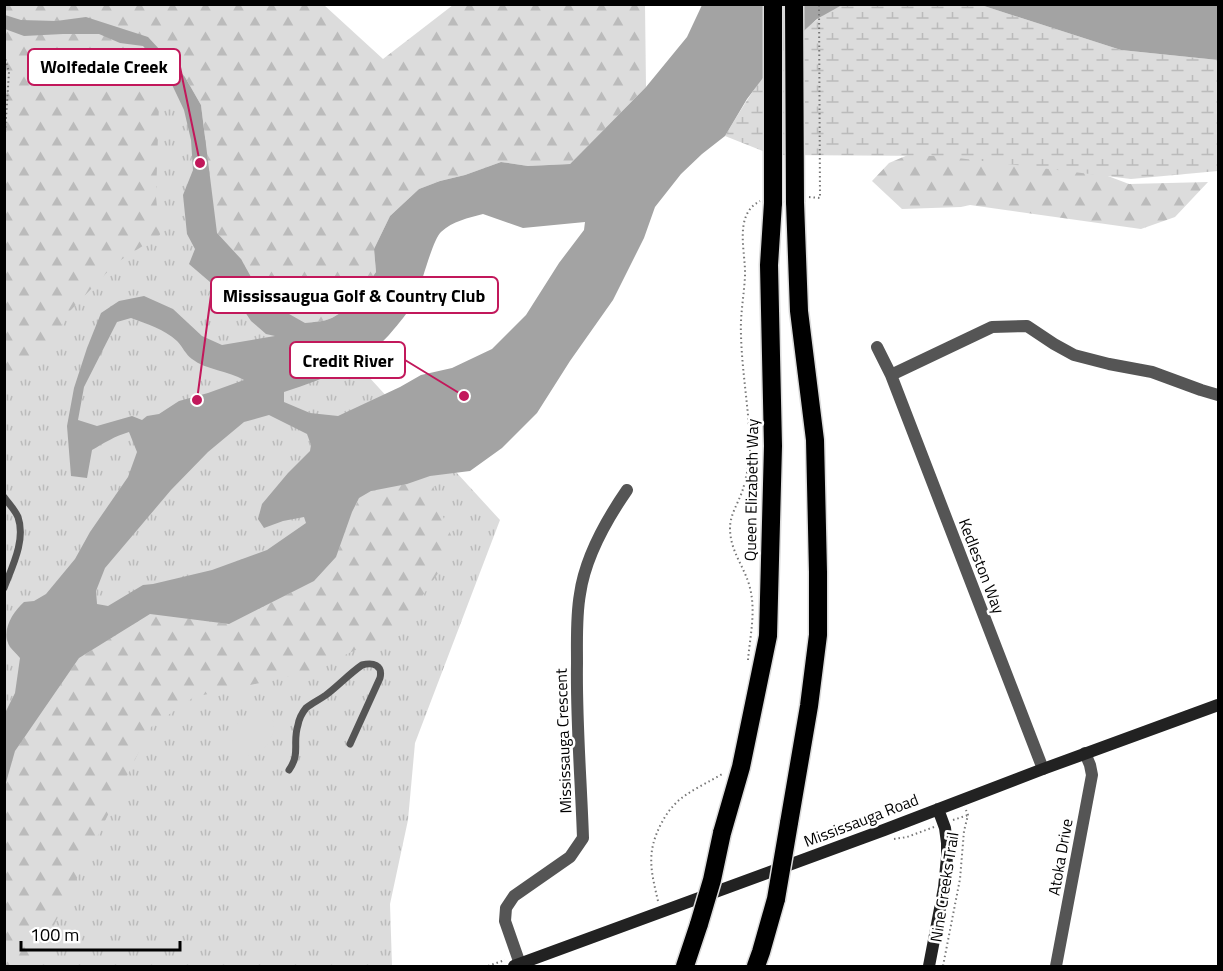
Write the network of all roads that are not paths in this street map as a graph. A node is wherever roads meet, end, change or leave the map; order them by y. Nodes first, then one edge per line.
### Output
1 (773, 4) edge
2 (794, 4) edge
3 (877, 347) dead end
4 (891, 375) junction
5 (1218, 395) edge
6 (627, 490) dead end
7 (4, 497) edge
8 (4, 588) edge
9 (1218, 705) edge
10 (350, 744) dead end
11 (1085, 753) junction
12 (1043, 769) junction
13 (289, 770) dead end
14 (938, 809) junction
15 (759, 962) edge
16 (517, 965) edge
17 (685, 966) edge
18 (929, 966) edge
19 (1056, 966) edge

1 - 17 highway, Queen Elizabeth Way, bridge
2 - 15 highway, bridge
3 - 4 street, Kedleston Way
4 - 5 street
4 - 12 street, Kedleston Way
6 - 16 street, Mississauga Crescent
7 - 8 lane
9 - 11 main road, Mississauga Road
10 - 13 lane
11 - 12 main road, Mississauga Road
11 - 19 street, Atoka Drive
12 - 14 main road, Mississauga Road
14 - 16 main road, Mississauga Road
14 - 18 main road

